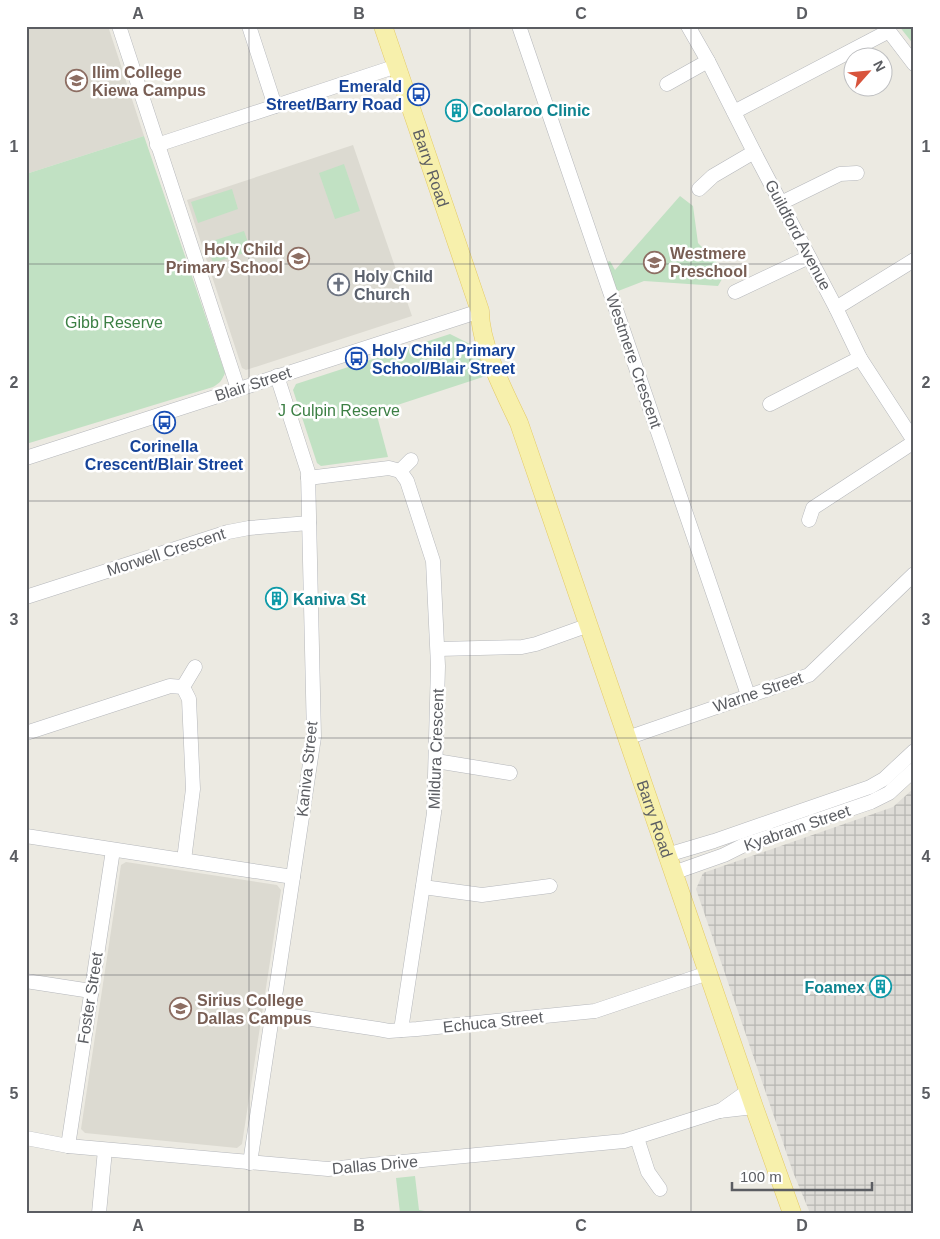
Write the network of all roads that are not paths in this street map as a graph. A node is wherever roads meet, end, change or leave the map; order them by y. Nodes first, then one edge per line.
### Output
1 (119, 26) edge
2 (249, 26) edge
3 (383, 26) edge
4 (519, 26) edge
5 (688, 26) edge
6 (887, 29) edge
7 (708, 61) junction
8 (914, 64) edge
9 (397, 66) junction
10 (667, 84) dead end
11 (275, 106) junction
12 (734, 112) junction
13 (157, 145) junction
14 (754, 152) junction
15 (857, 173) dead end
16 (699, 189) dead end
17 (781, 203) junction
18 (809, 257) junction
19 (914, 260) edge
20 (735, 292) dead end
21 (836, 308) junction
22 (480, 311) junction
23 (860, 358) junction
24 (277, 376) junction
25 (238, 389) junction
26 (770, 404) dead end
27 (914, 442) edge
28 (26, 458) edge
29 (411, 460) dead end
30 (400, 471) junction
31 (308, 478) junction
32 (809, 520) dead end
33 (309, 523) junction
34 (914, 574) edge
35 (26, 598) edge
36 (589, 626) junction
37 (438, 649) junction
38 (195, 667) dead end
39 (183, 687) junction
40 (748, 695) junction
41 (26, 732) edge
42 (628, 738) junction
43 (912, 756) edge
44 (436, 762) junction
45 (914, 770) edge
46 (510, 773) dead end
47 (26, 836) edge
48 (113, 850) junction
49 (667, 854) junction
50 (184, 860) junction
51 (673, 873) junction
52 (294, 877) junction
53 (550, 886) dead end
54 (423, 887) junction
55 (708, 974) junction
56 (26, 981) edge
57 (92, 991) junction
58 (272, 1013) junction
59 (401, 1030) junction
60 (751, 1099) junction
61 (26, 1138) edge
62 (637, 1138) junction
63 (68, 1146) junction
64 (105, 1150) junction
65 (250, 1163) junction
66 (660, 1189) dead end
67 (99, 1213) edge
68 (792, 1213) edge

1 - 13 street
2 - 11 street
3 - 9 main road, Barry Road
4 - 40 street, Westmere Crescent
5 - 7 street, Guildford Avenue
6 - 8 street
6 - 12 street
7 - 10 street
7 - 12 street, Guildford Avenue
9 - 11 street
9 - 22 main road, Barry Road
11 - 13 street
12 - 14 street, Guildford Avenue
13 - 25 street
14 - 16 street
14 - 17 street, Guildford Avenue
15 - 17 street
17 - 18 street, Guildford Avenue
18 - 20 street
18 - 21 street, Guildford Avenue
19 - 21 street
21 - 23 street, Guildford Avenue
22 - 24 street, Blair Street
22 - 36 main road, Barry Road
23 - 26 street
23 - 27 street, Guildford Avenue
24 - 25 street, Blair Street
24 - 31 street, Kaniva Street
25 - 28 street, Blair Street
27 - 32 street
29 - 30 street
30 - 31 street
30 - 37 street, Mildura Crescent
31 - 33 street, Kaniva Street
33 - 35 street, Morwell Crescent
33 - 52 street, Kaniva Street
34 - 40 street, Warne Street
36 - 37 street
36 - 42 main road, Barry Road
37 - 44 street, Mildura Crescent
38 - 39 street
39 - 41 street
39 - 50 street
40 - 42 street, Warne Street
42 - 49 main road, Barry Road
43 - 49 street, Kyabram Street
44 - 46 street
44 - 54 street, Mildura Crescent
45 - 51 street, Kyabram Street
47 - 48 street
48 - 50 street
48 - 57 street, Foster Street
49 - 51 main road, Barry Road
50 - 52 street
51 - 55 main road, Barry Road
52 - 58 street, Kaniva Street
53 - 54 street
54 - 59 street, Mildura Crescent
55 - 59 street, Echuca Street
55 - 60 main road, Barry Road
56 - 57 street
57 - 63 street, Foster Street
58 - 59 street, Echuca Street
58 - 65 street, Kaniva Street
60 - 62 street, Dallas Drive
60 - 68 main road, Barry Road
61 - 63 street, Dallas Drive
62 - 65 street, Dallas Drive
62 - 66 street
63 - 64 street, Dallas Drive
64 - 65 street, Dallas Drive
64 - 67 street

